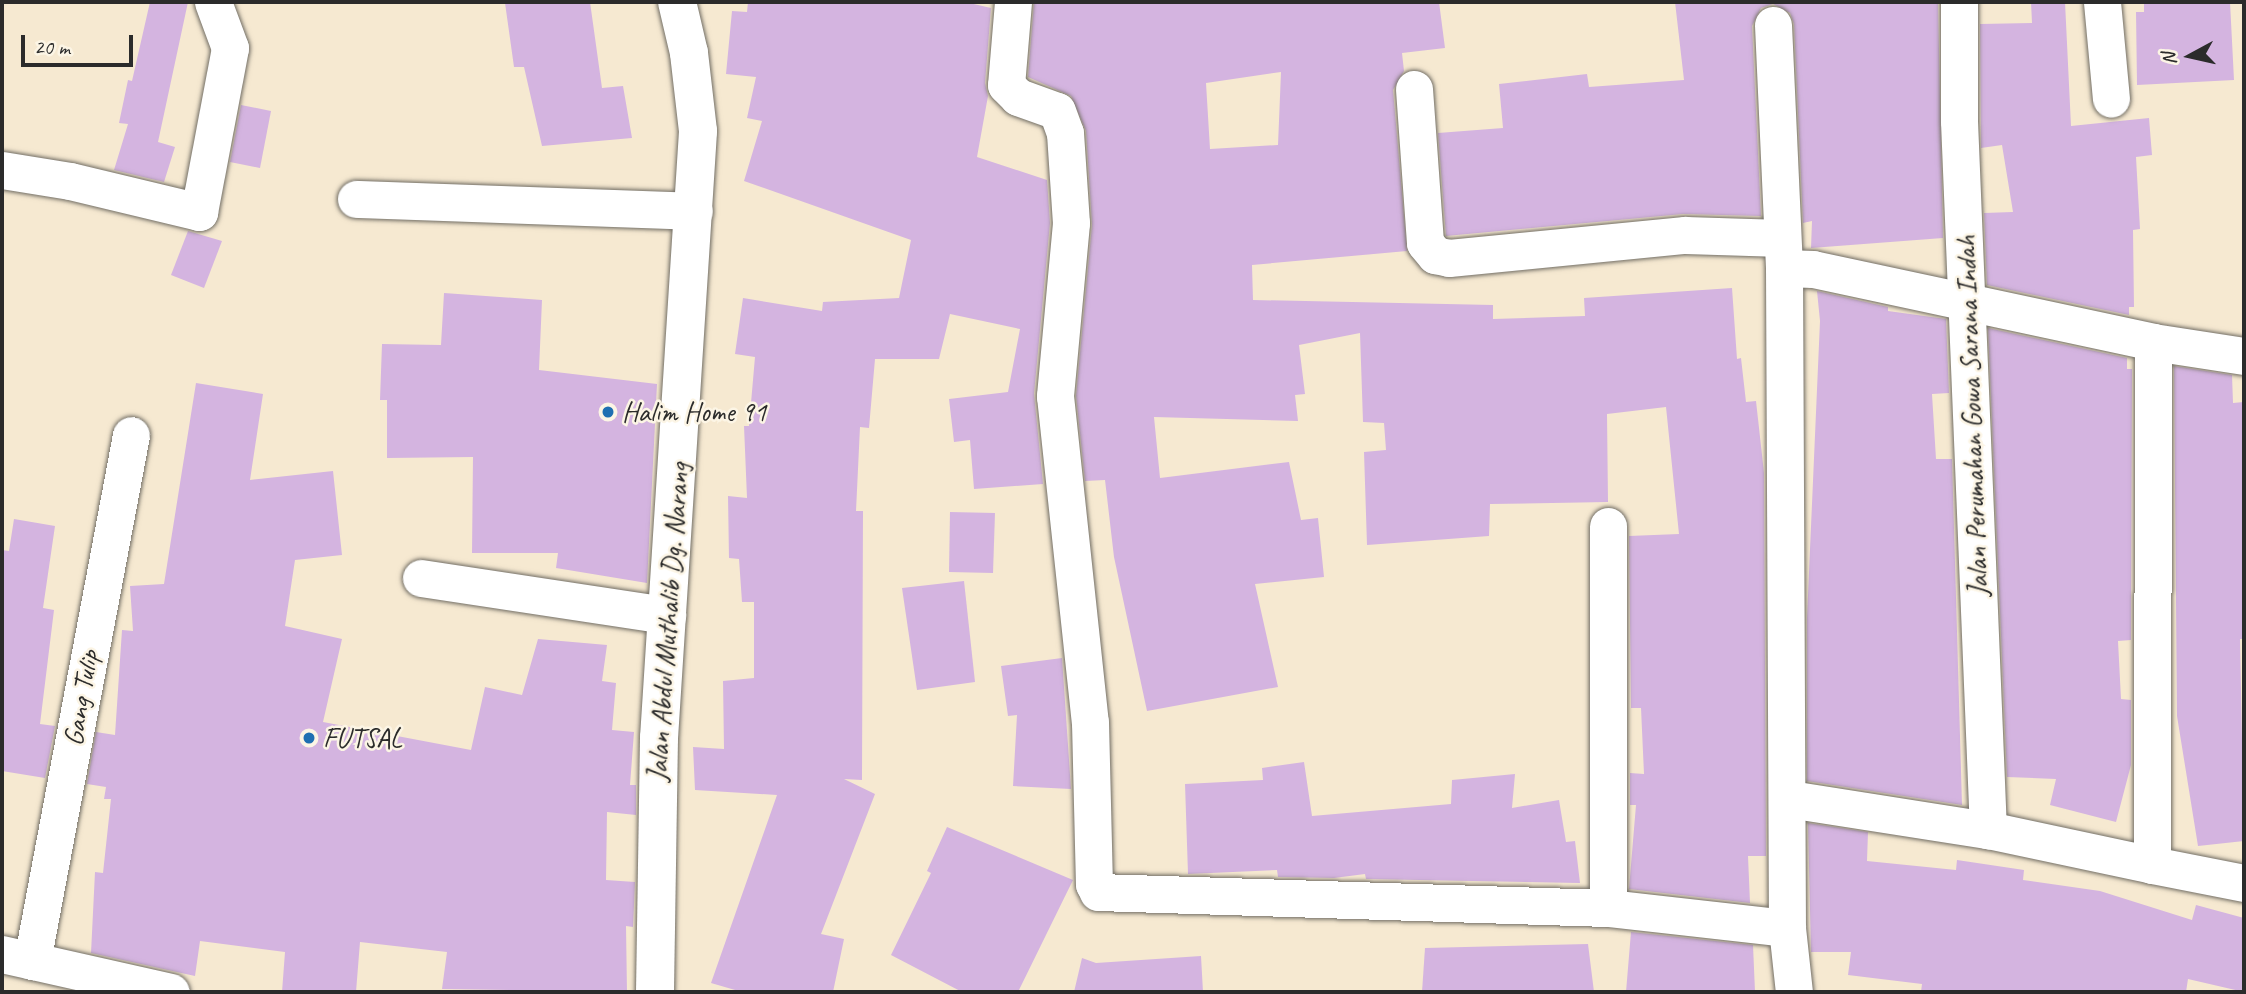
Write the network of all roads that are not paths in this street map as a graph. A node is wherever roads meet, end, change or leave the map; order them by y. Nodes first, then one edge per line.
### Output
1 (213, 2) edge
2 (677, 2) edge
3 (1013, 2) edge
4 (1959, 2) edge
5 (2102, 2) edge
6 (1773, 25) dead end
7 (1415, 89) dead end
8 (2111, 99) dead end
9 (2, 170) edge
10 (356, 199) dead end
11 (694, 211) junction
12 (1783, 253) junction
13 (1968, 302) junction
14 (2153, 342) junction
15 (2244, 356) edge
16 (131, 435) dead end
17 (1608, 526) dead end
18 (421, 578) dead end
19 (667, 615) junction
20 (1789, 800) junction
21 (1988, 830) junction
22 (2152, 864) junction
23 (2244, 883) edge
24 (1608, 908) junction
25 (1787, 928) junction
26 (17, 957) edge
27 (171, 992) edge
28 (655, 992) edge
29 (1794, 992) edge

1 - 9 street
2 - 11 main road, Jalan Abdul Muthalib Dg. Narang
3 - 24 street
4 - 13 street, Jalan Perumahan Gowa Sarana Indah
5 - 8 street
6 - 12 street
7 - 12 street
10 - 11 street
11 - 19 main road, Jalan Abdul Muthalib Dg. Narang
12 - 13 street
12 - 20 street
13 - 14 street
13 - 21 street, Jalan Perumahan Gowa Sarana Indah
14 - 15 street
14 - 22 street
16 - 26 street, Gang Tulip
17 - 24 street
18 - 19 street
19 - 28 main road, Jalan Abdul Muthalib Dg. Narang
20 - 21 street
20 - 25 street
21 - 22 street
22 - 23 street
24 - 25 street
25 - 29 street
26 - 27 street

